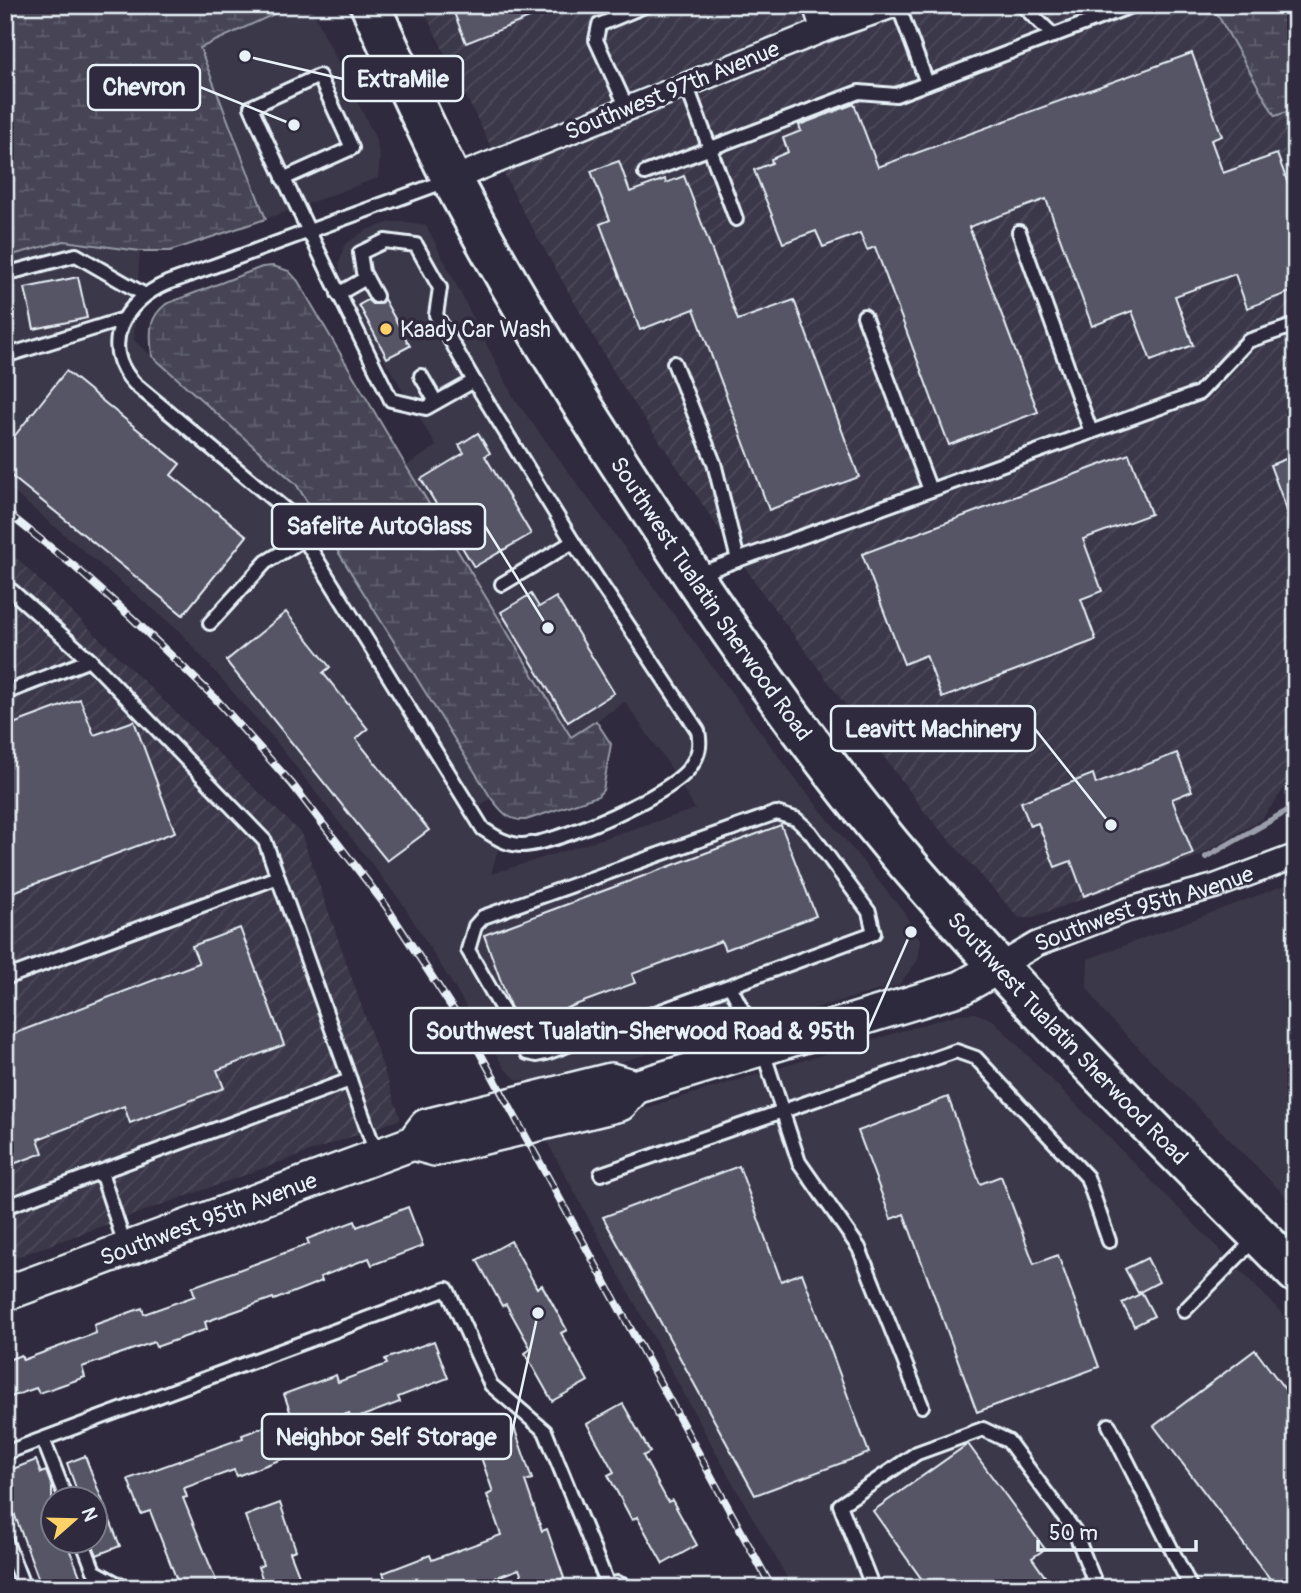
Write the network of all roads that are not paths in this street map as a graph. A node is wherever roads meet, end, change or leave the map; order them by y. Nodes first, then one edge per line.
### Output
1 (370, 5) edge
2 (647, 5) edge
3 (815, 5) edge
4 (896, 5) edge
5 (1022, 5) edge
6 (1134, 5) edge
7 (822, 30) junction
8 (1054, 36) junction
9 (927, 83) junction
10 (686, 85) junction
11 (627, 108) junction
12 (710, 149) junction
13 (645, 173) dead end
14 (283, 179) junction
15 (452, 179) junction
16 (736, 219) dead end
17 (307, 232) junction
18 (1019, 232) dead end
19 (5, 274) edge
20 (366, 278) junction
21 (338, 294) junction
22 (145, 295) junction
23 (376, 296) dead end
24 (864, 316) dead end
25 (124, 319) junction
26 (1296, 324) edge
27 (5, 356) edge
28 (674, 363) dead end
29 (421, 376) dead end
30 (474, 382) junction
31 (436, 402) junction
32 (1091, 432) junction
33 (930, 490) junction
34 (304, 539) junction
35 (573, 542) junction
36 (738, 560) junction
37 (692, 576) junction
38 (502, 584) dead end
39 (5, 589) edge
40 (210, 623) dead end
41 (90, 660) junction
42 (5, 693) edge
43 (1296, 856) edge
44 (278, 877) junction
45 (998, 967) junction
46 (5, 978) edge
47 (730, 986) junction
48 (762, 1048) junction
49 (350, 1080) junction
50 (783, 1112) junction
51 (377, 1157) junction
52 (101, 1172) junction
53 (601, 1174) dead end
54 (5, 1207) edge
55 (1258, 1235) junction
56 (1109, 1241) dead end
57 (127, 1249) junction
58 (1296, 1273) edge
59 (5, 1294) edge
60 (1184, 1311) dead end
61 (922, 1406) dead end
62 (1109, 1425) dead end
63 (43, 1439) junction
64 (5, 1453) edge
65 (60, 1484) edge
66 (5, 1539) edge
67 (87, 1554) edge
68 (601, 1586) edge
69 (24, 1588) edge
70 (125, 1588) edge
71 (630, 1588) edge
72 (873, 1588) edge
73 (1097, 1588) edge
74 (1191, 1588) edge

1 - 15 highway, Southwest Tualatin Sherwood Road
2 - 11 lane
3 - 7 street
4 - 7 street, Southwest 97th Avenue
4 - 9 lane
5 - 8 lane
6 - 8 lane
7 - 10 street, Southwest 97th Avenue
8 - 9 lane
9 - 12 lane
10 - 11 street, Southwest 97th Avenue
10 - 12 lane
11 - 15 street, Southwest 97th Avenue
12 - 13 lane
12 - 16 lane
14 - 14 lane
14 - 17 lane
15 - 17 lane
15 - 37 highway, Southwest Tualatin Sherwood Road
17 - 21 lane
17 - 22 lane
18 - 32 lane
19 - 22 lane
20 - 21 lane
20 - 23 lane
20 - 30 lane
21 - 31 lane
22 - 25 lane
24 - 33 lane
25 - 27 lane
25 - 34 lane
26 - 32 lane
28 - 36 lane
29 - 31 lane
30 - 31 lane
30 - 35 lane
32 - 33 lane
33 - 36 lane
34 - 35 lane
34 - 40 lane
35 - 38 lane
36 - 37 lane
37 - 45 highway, Southwest Tualatin Sherwood Road
39 - 41 lane
41 - 42 lane
41 - 44 lane
43 - 45 street, Southwest 95th Avenue
44 - 46 lane
44 - 49 lane
45 - 48 street, Southwest 95th Avenue
45 - 55 highway, Southwest Tualatin Sherwood Road
47 - 47 lane
47 - 48 lane
48 - 50 lane
48 - 51 street, Southwest 95th Avenue
49 - 51 lane
49 - 52 lane
50 - 53 lane
50 - 56 lane
50 - 61 lane
51 - 57 street, Southwest 95th Avenue
52 - 54 lane
52 - 57 lane
55 - 58 highway, Southwest Tualatin Sherwood Road
55 - 60 lane
57 - 59 street, Southwest 95th Avenue
62 - 74 lane
63 - 64 lane
63 - 65 lane
63 - 68 lane
66 - 69 lane
67 - 70 lane
68 - 71 lane
72 - 73 lane

